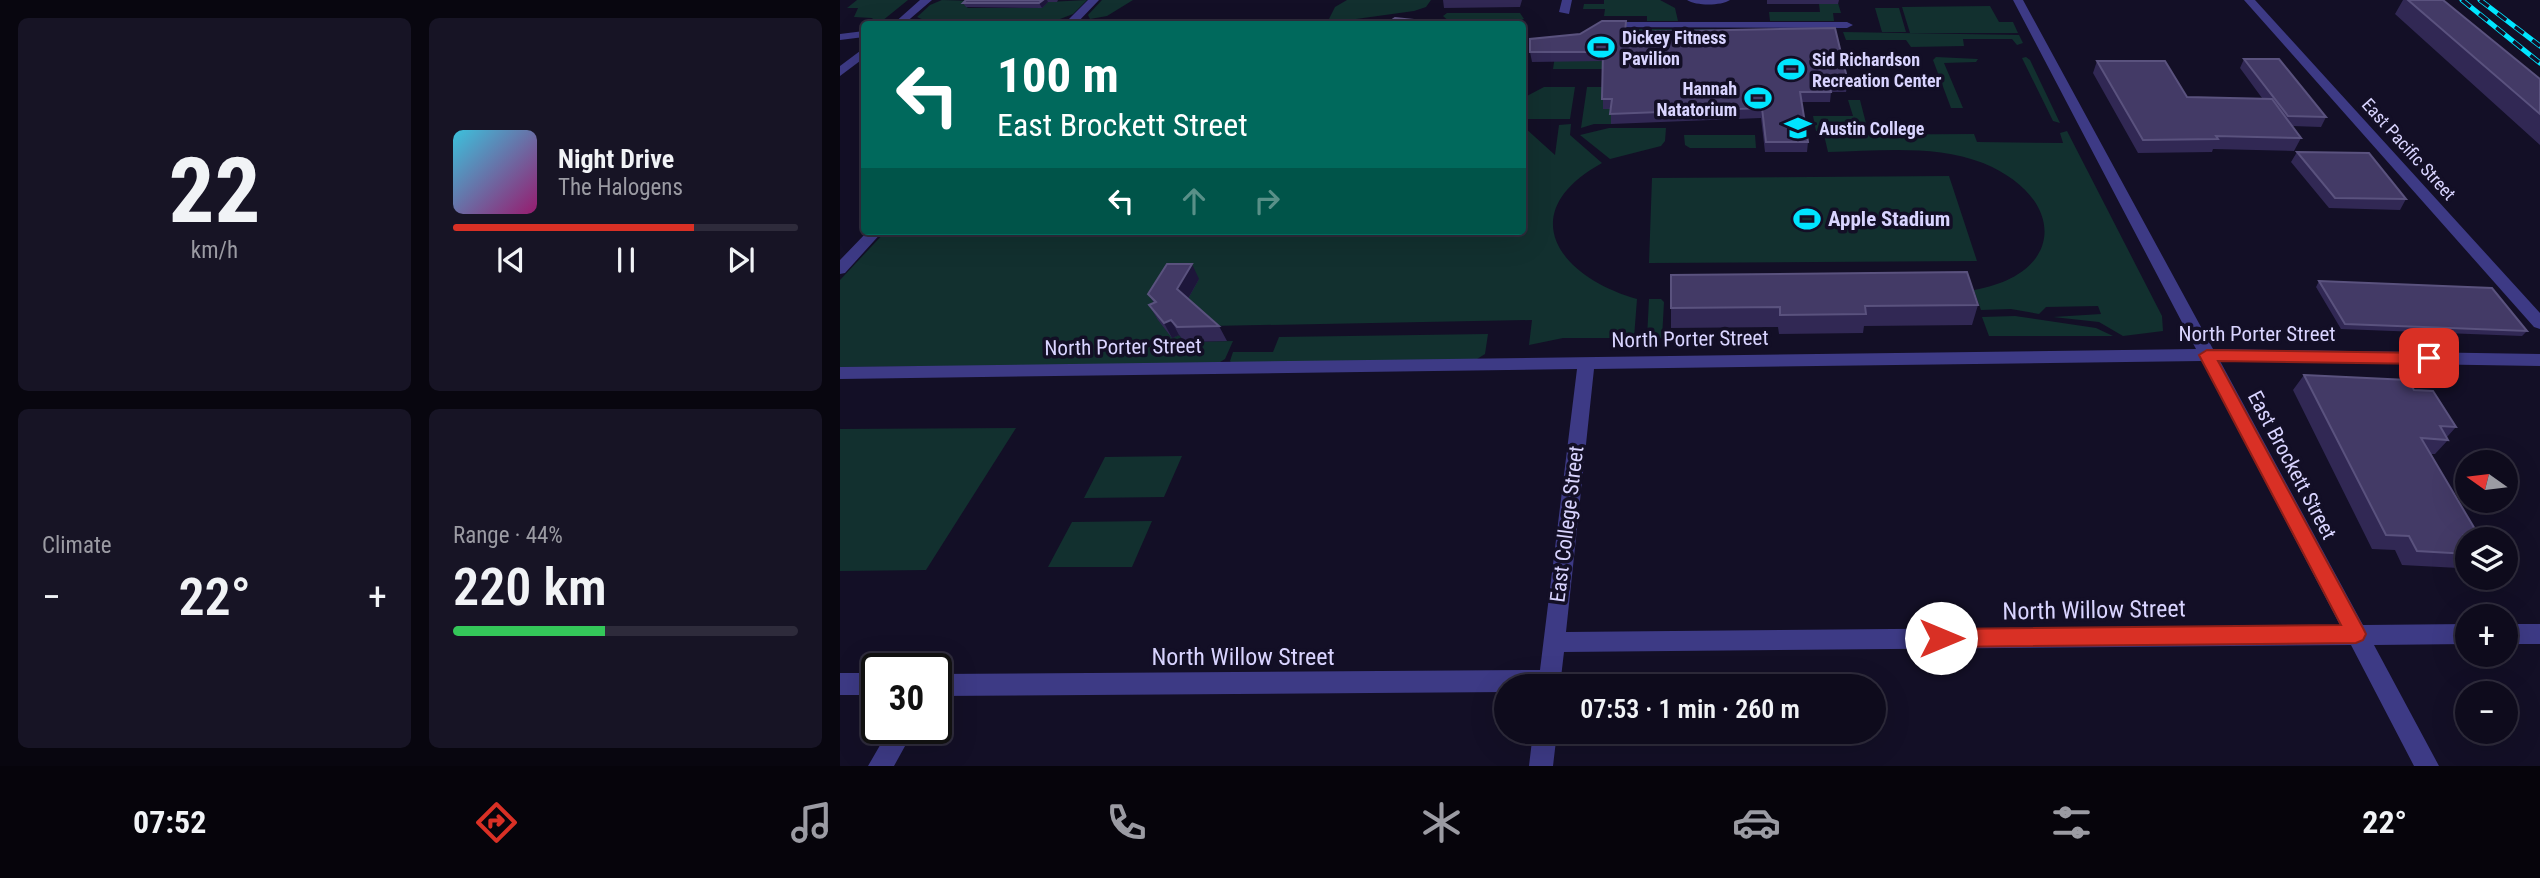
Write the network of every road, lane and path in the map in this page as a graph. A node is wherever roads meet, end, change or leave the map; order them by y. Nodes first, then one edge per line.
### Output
1 (928, 0) edge
2 (1094, 0) edge
3 (1692, 0) edge
4 (1725, 0) edge
5 (2018, 0) edge
6 (2249, 0) edge
7 (902, 21) edge
8 (1073, 21) edge
9 (1597, 25) edge
10 (1847, 25) dead end
11 (861, 34) edge
12 (840, 37) edge
13 (861, 54) edge
14 (840, 72) edge
15 (872, 235) edge
16 (840, 269) edge
17 (2540, 323) edge
18 (2207, 355) junction
19 (2540, 360) edge
20 (1586, 363) junction
21 (840, 373) edge
22 (2356, 634) junction
23 (2455, 634) edge
24 (2518, 634) edge
25 (2540, 634) edge
26 (1554, 642) junction
27 (1550, 674) edge
28 (840, 684) edge
29 (861, 684) edge
30 (1494, 684) edge
31 (952, 685) edge
32 (893, 744) edge
33 (1544, 744) edge
34 (880, 766) edge
35 (1541, 766) edge
36 (2427, 766) edge

1 - 7 street
2 - 8 street
3 - 4 street
5 - 18 street, East Brockett Street
6 - 17 street, East Pacific Street
9 - 10 street
11 - 12 street
13 - 14 street
15 - 16 street
18 - 19 street, North Porter Street
18 - 20 street, North Porter Street
18 - 22 street, East Brockett Street
20 - 21 street, North Porter Street
20 - 26 street, East College Street
22 - 23 street, North Willow Street
22 - 26 street, North Willow Street
22 - 36 street, East Brockett Street
24 - 25 street
26 - 27 street, East College Street
28 - 29 street
30 - 31 street, North Willow Street
32 - 34 street
33 - 35 street

